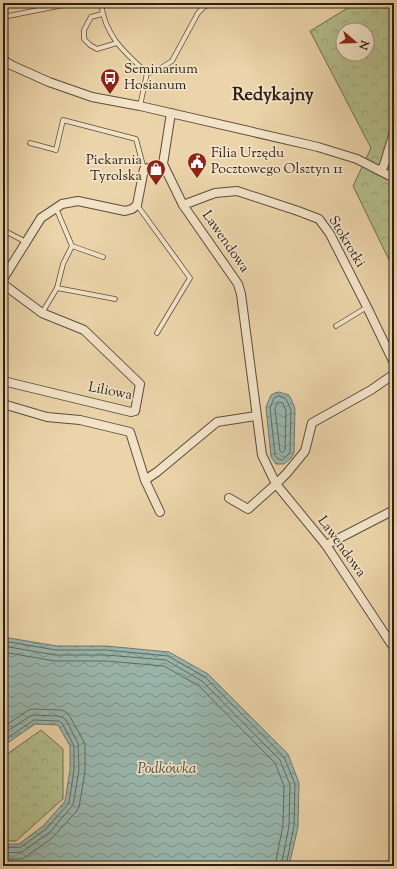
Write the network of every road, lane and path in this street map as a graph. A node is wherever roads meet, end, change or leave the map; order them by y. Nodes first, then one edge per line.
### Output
1 (74, 3) edge
2 (101, 3) edge
3 (217, 3) edge
4 (102, 14) junction
5 (3, 17) edge
6 (117, 43) junction
7 (3, 60) edge
8 (147, 73) junction
9 (140, 106) junction
10 (171, 113) junction
11 (394, 132) edge
12 (30, 143) dead end
13 (163, 164) junction
14 (144, 169) junction
15 (382, 171) junction
16 (394, 178) edge
17 (137, 205) junction
18 (183, 205) junction
19 (56, 208) junction
20 (3, 230) edge
21 (26, 242) junction
22 (72, 246) junction
23 (103, 257) dead end
24 (3, 279) edge
25 (3, 284) edge
26 (57, 288) junction
27 (115, 299) dead end
28 (368, 307) junction
29 (42, 313) junction
30 (336, 326) dead end
31 (157, 333) dead end
32 (394, 363) edge
33 (394, 374) edge
34 (3, 381) edge
35 (3, 404) edge
36 (256, 416) junction
37 (145, 480) junction
38 (276, 484) junction
39 (229, 498) dead end
40 (394, 510) edge
41 (160, 512) dead end
42 (326, 545) junction
43 (394, 648) edge

1 - 5 lane
2 - 4 lane
3 - 8 lane
4 - 6 lane
4 - 6 lane
6 - 8 lane
7 - 9 street
8 - 9 lane
9 - 10 street
10 - 13 street
10 - 15 street
11 - 15 street
12 - 14 lane
13 - 14 street
13 - 18 street, Lawendowa
14 - 17 street
15 - 16 street
17 - 19 street
17 - 31 lane
18 - 28 street, Stokrotki
18 - 36 street, Lawendowa
19 - 21 street
19 - 22 lane
20 - 21 lane
21 - 24 street
22 - 23 lane
22 - 26 lane
25 - 29 street, Liliowa
26 - 27 lane
26 - 29 lane
28 - 30 lane
28 - 32 street, Stokrotki
29 - 34 street, Liliowa
33 - 38 street
35 - 37 street
36 - 37 street
36 - 38 street, Lawendowa
37 - 41 street
38 - 39 street
38 - 42 street, Lawendowa
40 - 42 street
42 - 43 street, Lawendowa

